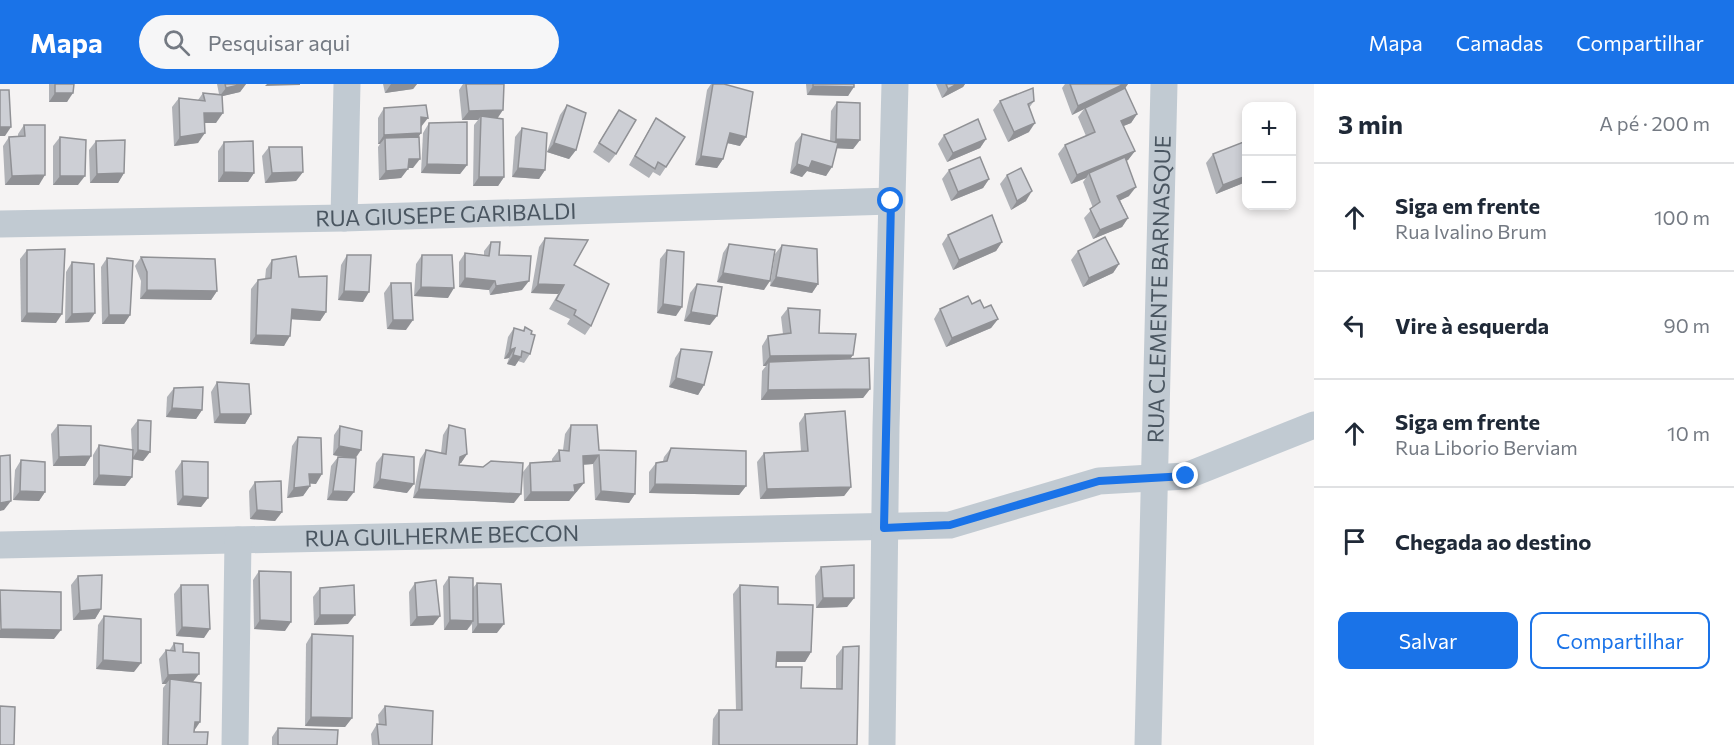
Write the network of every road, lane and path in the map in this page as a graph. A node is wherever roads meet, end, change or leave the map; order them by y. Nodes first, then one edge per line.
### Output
1 (347, 84) edge
2 (895, 84) edge
3 (1164, 84) edge
4 (891, 201) junction
5 (344, 218) junction
6 (0, 224) edge
7 (1314, 425) edge
8 (1154, 477) junction
9 (884, 528) junction
10 (238, 540) junction
11 (0, 545) edge
12 (236, 745) edge
13 (882, 745) edge
14 (1148, 745) edge

1 - 5 street
2 - 4 street
3 - 8 street, RUA CLEMENTE BARNASQUE
4 - 5 street, RUA GIUSEPE GARIBALDI
4 - 9 street
5 - 6 street, RUA GIUSEPE GARIBALDI
7 - 8 street, RUA GUILHERME BECCON
8 - 9 street, RUA GUILHERME BECCON
8 - 14 street, RUA CLEMENTE BARNASQUE
9 - 10 street, RUA GUILHERME BECCON
9 - 13 street
10 - 11 street, RUA GUILHERME BECCON
10 - 12 street

